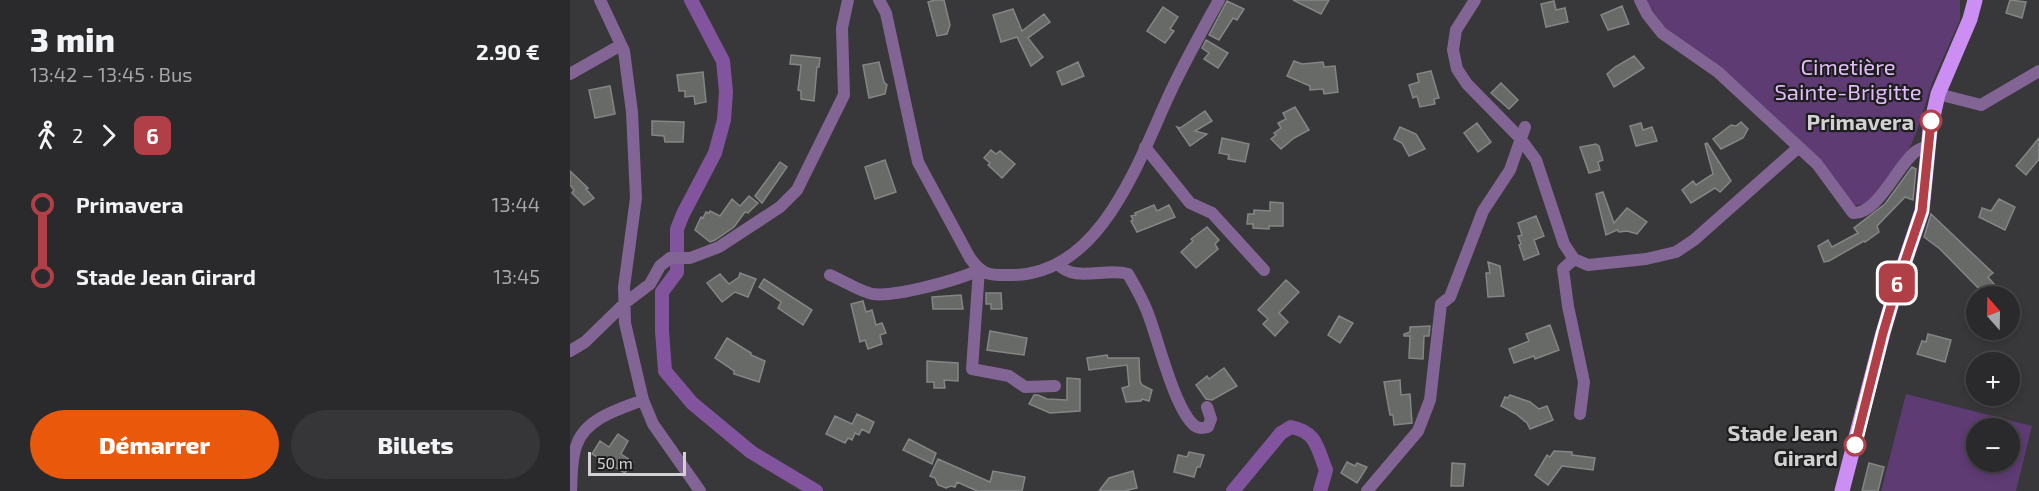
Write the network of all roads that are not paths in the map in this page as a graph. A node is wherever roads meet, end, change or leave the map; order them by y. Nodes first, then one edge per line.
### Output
1 (600, 0) edge
2 (848, 0) edge
3 (879, 0) edge
4 (1219, 0) edge
5 (1475, 0) edge
6 (1640, 0) edge
7 (1976, 0) edge
8 (621, 45) junction
9 (2039, 71) edge
10 (570, 74) edge
11 (1938, 94) junction
12 (1523, 133) junction
13 (1928, 146) junction
14 (1145, 147) junction
15 (1799, 147) junction
16 (1574, 259) junction
17 (1058, 264) junction
18 (979, 270) junction
19 (1264, 270) dead end
20 (830, 275) dead end
21 (625, 303) junction
22 (570, 351) edge
23 (1055, 386) dead end
24 (643, 400) junction
25 (1207, 407) dead end
26 (1580, 414) dead end
27 (571, 491) edge
28 (700, 491) edge
29 (1367, 491) edge
30 (1842, 491) edge

1 - 8 street
2 - 21 street
3 - 18 street
4 - 14 street
5 - 12 street
6 - 15 street
7 - 11 main road
8 - 10 street
8 - 21 street
9 - 11 street
11 - 13 main road
12 - 16 street
12 - 29 street
13 - 15 street
13 - 30 main road
14 - 17 street
14 - 19 street
15 - 16 street
16 - 26 street
17 - 18 street
17 - 25 street
18 - 20 street
18 - 23 street
21 - 22 street
21 - 24 street
24 - 27 street
24 - 28 street

